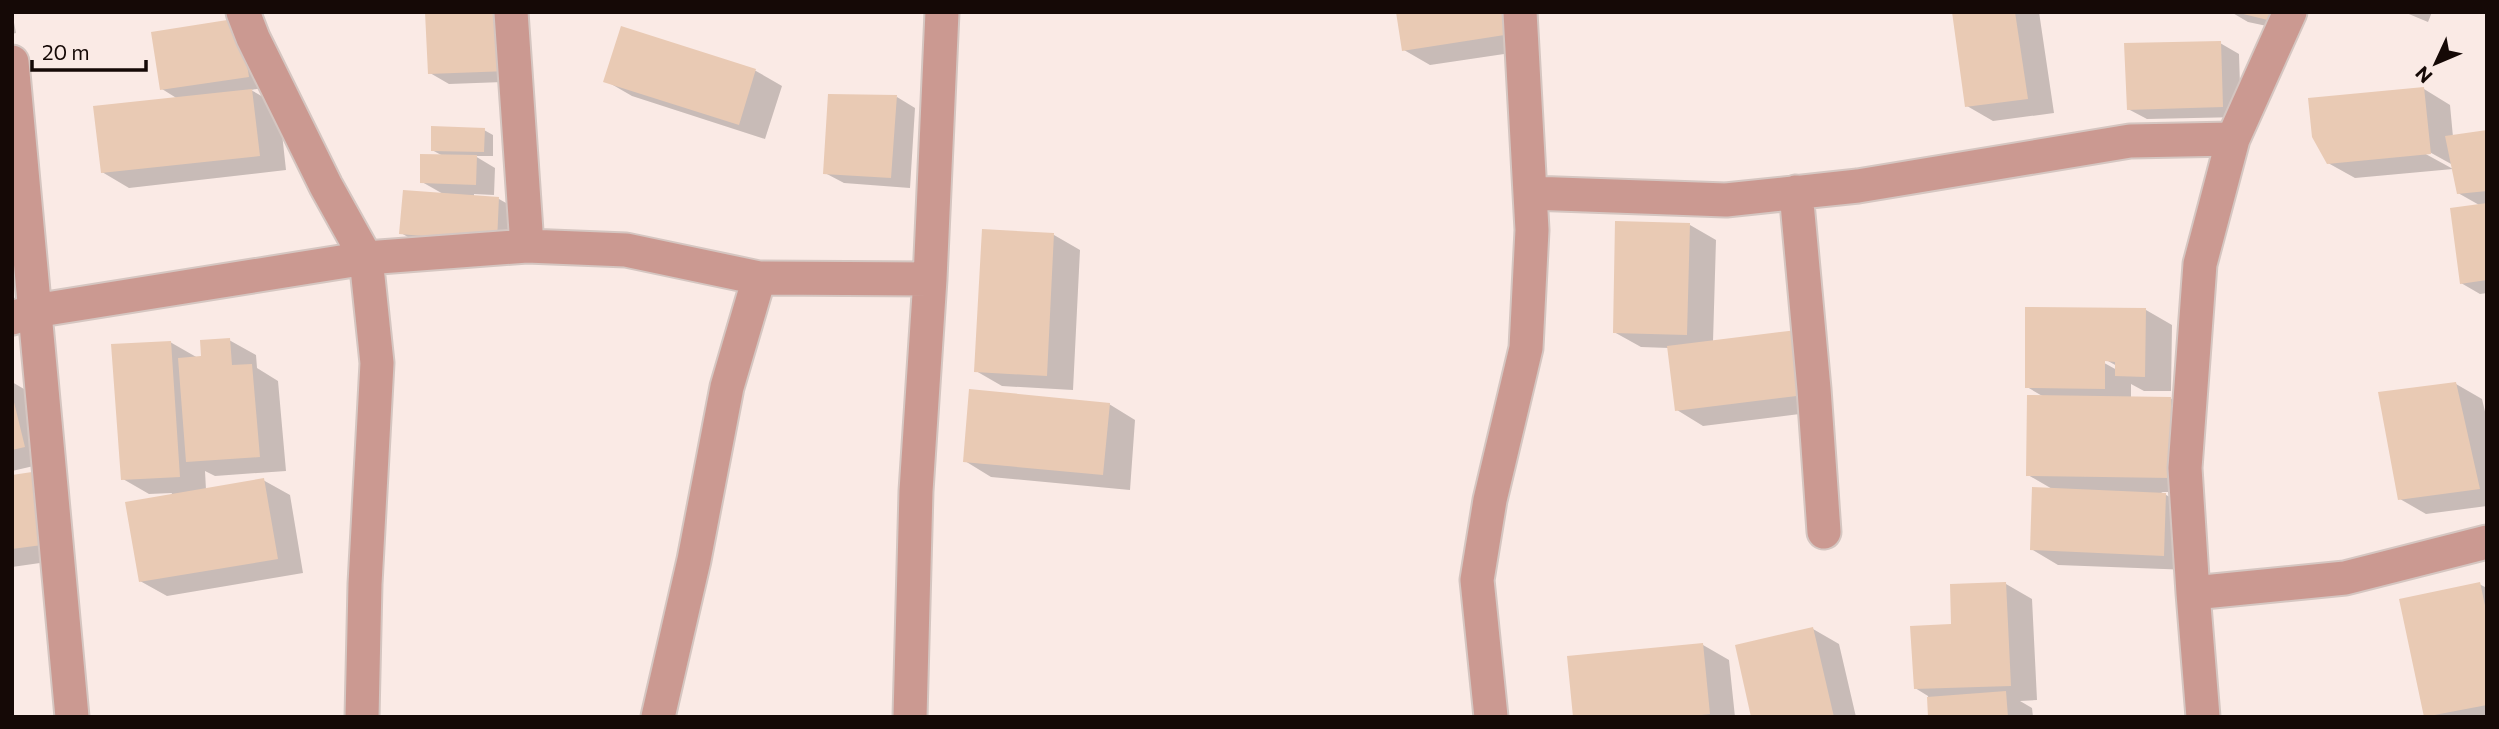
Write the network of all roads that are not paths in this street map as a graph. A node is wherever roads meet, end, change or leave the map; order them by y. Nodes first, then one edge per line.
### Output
1 (243, 12) edge
2 (511, 12) edge
3 (942, 12) edge
4 (1520, 12) edge
5 (2290, 12) edge
6 (12, 62) edge
7 (2233, 139) junction
8 (1796, 192) junction
9 (1530, 193) junction
10 (527, 246) junction
11 (366, 258) junction
12 (760, 278) junction
13 (930, 279) junction
14 (23, 314) edge
15 (1824, 532) dead end
16 (2487, 542) edge
17 (2193, 593) junction
18 (72, 717) edge
19 (362, 717) edge
20 (658, 717) edge
21 (910, 717) edge
22 (1491, 717) edge
23 (2203, 717) edge

1 - 11 street
2 - 10 street
3 - 13 street
4 - 9 street
5 - 7 street
6 - 14 street
7 - 8 street
7 - 17 street
8 - 9 street
8 - 15 street
9 - 22 street
10 - 11 street
10 - 12 street
11 - 14 street
11 - 19 street
12 - 13 street
12 - 20 street
13 - 21 street
14 - 18 street
16 - 17 street
17 - 23 street

